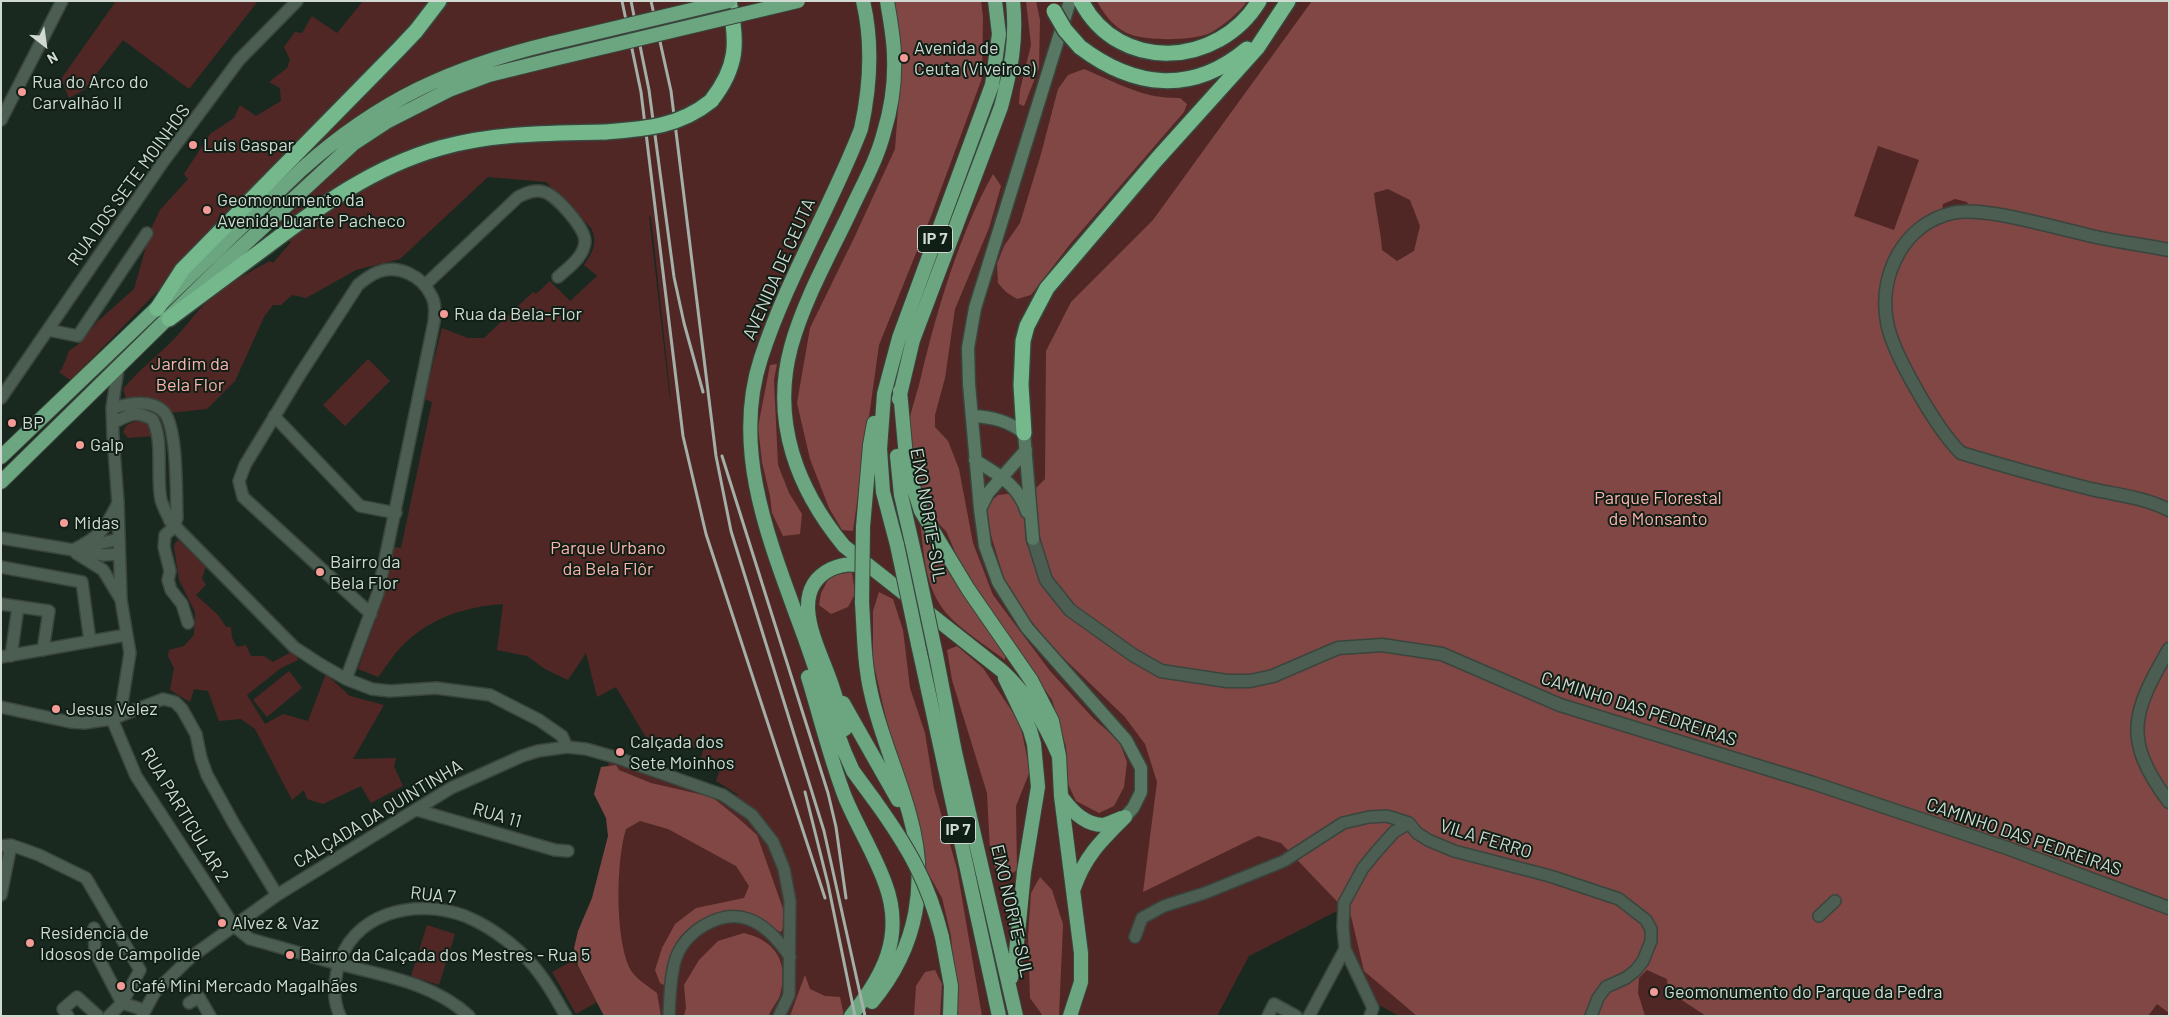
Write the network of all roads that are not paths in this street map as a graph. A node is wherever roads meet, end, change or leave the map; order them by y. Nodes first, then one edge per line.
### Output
1 (62, 1) edge
2 (297, 1) edge
3 (439, 1) edge
4 (729, 1) edge
5 (798, 1) edge
6 (864, 1) edge
7 (887, 1) edge
8 (996, 1) edge
9 (1012, 1) edge
10 (1070, 1) edge
11 (1260, 1) edge
12 (1288, 2) edge
13 (1083, 5) edge
14 (1052, 6) edge
15 (1, 120) edge
16 (852, 153) junction
17 (874, 162) junction
18 (147, 233) dead end
19 (2169, 250) edge
20 (558, 277) dead end
21 (425, 285) junction
22 (781, 304) junction
23 (157, 308) junction
24 (802, 313) junction
25 (169, 319) junction
26 (48, 330) junction
27 (118, 369) junction
28 (900, 391) junction
29 (884, 394) junction
30 (1, 398) edge
31 (112, 408) junction
32 (274, 416) junction
33 (972, 416) junction
34 (112, 423) junction
35 (1024, 434) junction
36 (1026, 450) junction
37 (1, 457) edge
38 (975, 460) junction
39 (1002, 478) junction
40 (1, 482) edge
41 (118, 503) junction
42 (980, 509) junction
43 (2169, 510) edge
44 (396, 512) junction
45 (174, 527) junction
46 (1, 538) edge
47 (119, 539) junction
48 (1033, 539) junction
49 (73, 550) junction
50 (119, 554) junction
51 (775, 555) junction
52 (1, 567) edge
53 (874, 570) junction
54 (121, 600) junction
55 (1, 604) edge
56 (18, 607) junction
57 (371, 614) junction
58 (188, 623) dead end
59 (126, 635) junction
60 (90, 642) junction
61 (2169, 649) edge
62 (43, 650) junction
63 (6, 656) edge
64 (1001, 670) junction
65 (346, 679) junction
66 (831, 683) junction
67 (1, 707) edge
68 (116, 718) junction
69 (567, 747) junction
70 (1059, 756) junction
71 (1060, 796) junction
72 (875, 801) junction
73 (2169, 802) edge
74 (417, 810) junction
75 (1125, 817) junction
76 (1409, 823) junction
77 (914, 831) junction
78 (6, 846) edge
79 (568, 851) dead end
80 (1073, 892) junction
81 (1, 894) edge
82 (277, 895) junction
83 (1834, 901) dead end
84 (2169, 908) edge
85 (1819, 916) dead end
86 (234, 926) junction
87 (94, 928) dead end
88 (1135, 937) dead end
89 (1345, 950) junction
90 (790, 957) junction
91 (338, 964) junction
92 (1010, 984) junction
93 (189, 1002) dead end
94 (122, 1003) junction
95 (143, 1013) edge
96 (68, 1016) edge
97 (98, 1016) edge
98 (109, 1016) edge
99 (210, 1016) edge
100 (340, 1016) edge
101 (469, 1016) edge
102 (566, 1016) edge
103 (669, 1016) edge
104 (779, 1016) edge
105 (851, 1016) edge
106 (858, 1016) edge
107 (950, 1016) edge
108 (999, 1016) edge
109 (1016, 1016) edge
110 (1070, 1016) edge
111 (1268, 1016) edge
112 (1296, 1016) edge
113 (1309, 1016) edge
114 (1370, 1016) edge
115 (1591, 1016) edge

1 - 15 street
2 - 26 street, RUA DOS SETE MOINHOS
3 - 23 highway
4 - 23 highway, bridge
4 - 25 highway, bridge
5 - 25 highway, bridge
6 - 16 highway, AVENIDA DE CEUTA
7 - 17 highway
8 - 29 highway, EIXO NORTE-SUL / IP 7
9 - 28 highway, EIXO NORTE-SUL / IP 7
10 - 33 main road
11 - 13 highway
12 - 14 highway, bridge
12 - 35 highway
16 - 17 highway
16 - 22 highway, AVENIDA DE CEUTA
17 - 24 highway
18 - 26 street
19 - 43 street
20 - 21 street
21 - 32 street
21 - 44 street
22 - 24 highway
22 - 51 highway, AVENIDA DE CEUTA
23 - 37 highway
24 - 53 highway
25 - 27 highway
26 - 30 street, RUA DOS SETE MOINHOS
27 - 31 street
27 - 40 highway
28 - 70 highway
28 - 92 highway, EIXO NORTE-SUL / IP 7, bridge
29 - 77 highway, bridge
29 - 108 highway, EIXO NORTE-SUL / IP 7, bridge
31 - 34 street
31 - 45 street
32 - 44 street
32 - 57 street
33 - 35 main road
33 - 38 main road
34 - 41 street
34 - 45 street
35 - 36 main road
36 - 39 main road
36 - 48 main road
38 - 39 main road
38 - 42 main road
39 - 42 main road
39 - 48 main road
41 - 47 street
41 - 49 street
42 - 75 main road
44 - 57 street
45 - 58 street
45 - 65 street
46 - 49 street
47 - 49 street
47 - 50 street
48 - 84 street, CAMINHO DAS PEDREIRAS
49 - 50 street
49 - 54 street
50 - 54 street
51 - 72 highway
51 - 105 highway
52 - 60 street
53 - 64 highway
53 - 66 highway
54 - 59 street
55 - 56 street
56 - 62 street
56 - 63 street
57 - 65 street
59 - 60 street
59 - 68 street
60 - 62 street
61 - 73 street
62 - 63 street
64 - 70 highway
64 - 92 highway
65 - 69 street
66 - 72 highway
66 - 77 highway
67 - 68 street
68 - 82 street
68 - 86 street, RUA PARTICULAR 2
69 - 74 street, CALÇADA DA QUINTINHA
69 - 90 street, CALÇADA DA QUINTINHA
70 - 71 highway
71 - 75 highway
71 - 80 highway
72 - 107 highway, bridge
74 - 79 street, RUA 11
74 - 82 street, CALÇADA DA QUINTINHA
75 - 80 highway
76 - 88 street, VILA FERRO
76 - 89 street
76 - 115 street, VILA FERRO
77 - 106 highway
78 - 81 street
78 - 94 street
80 - 110 highway
82 - 86 street, CALÇADA DA QUINTINHA
83 - 85 street
86 - 91 street
86 - 95 street, CALÇADA DA QUINTINHA
87 - 94 street
89 - 113 street
89 - 114 street
90 - 103 street
90 - 104 street, CALÇADA DA QUINTINHA
91 - 100 street, RUA 7
91 - 101 street
91 - 102 street, RUA 7
92 - 109 highway, EIXO NORTE-SUL / IP 7
93 - 99 street
94 - 95 street
94 - 98 street
96 - 97 street
111 - 112 street

